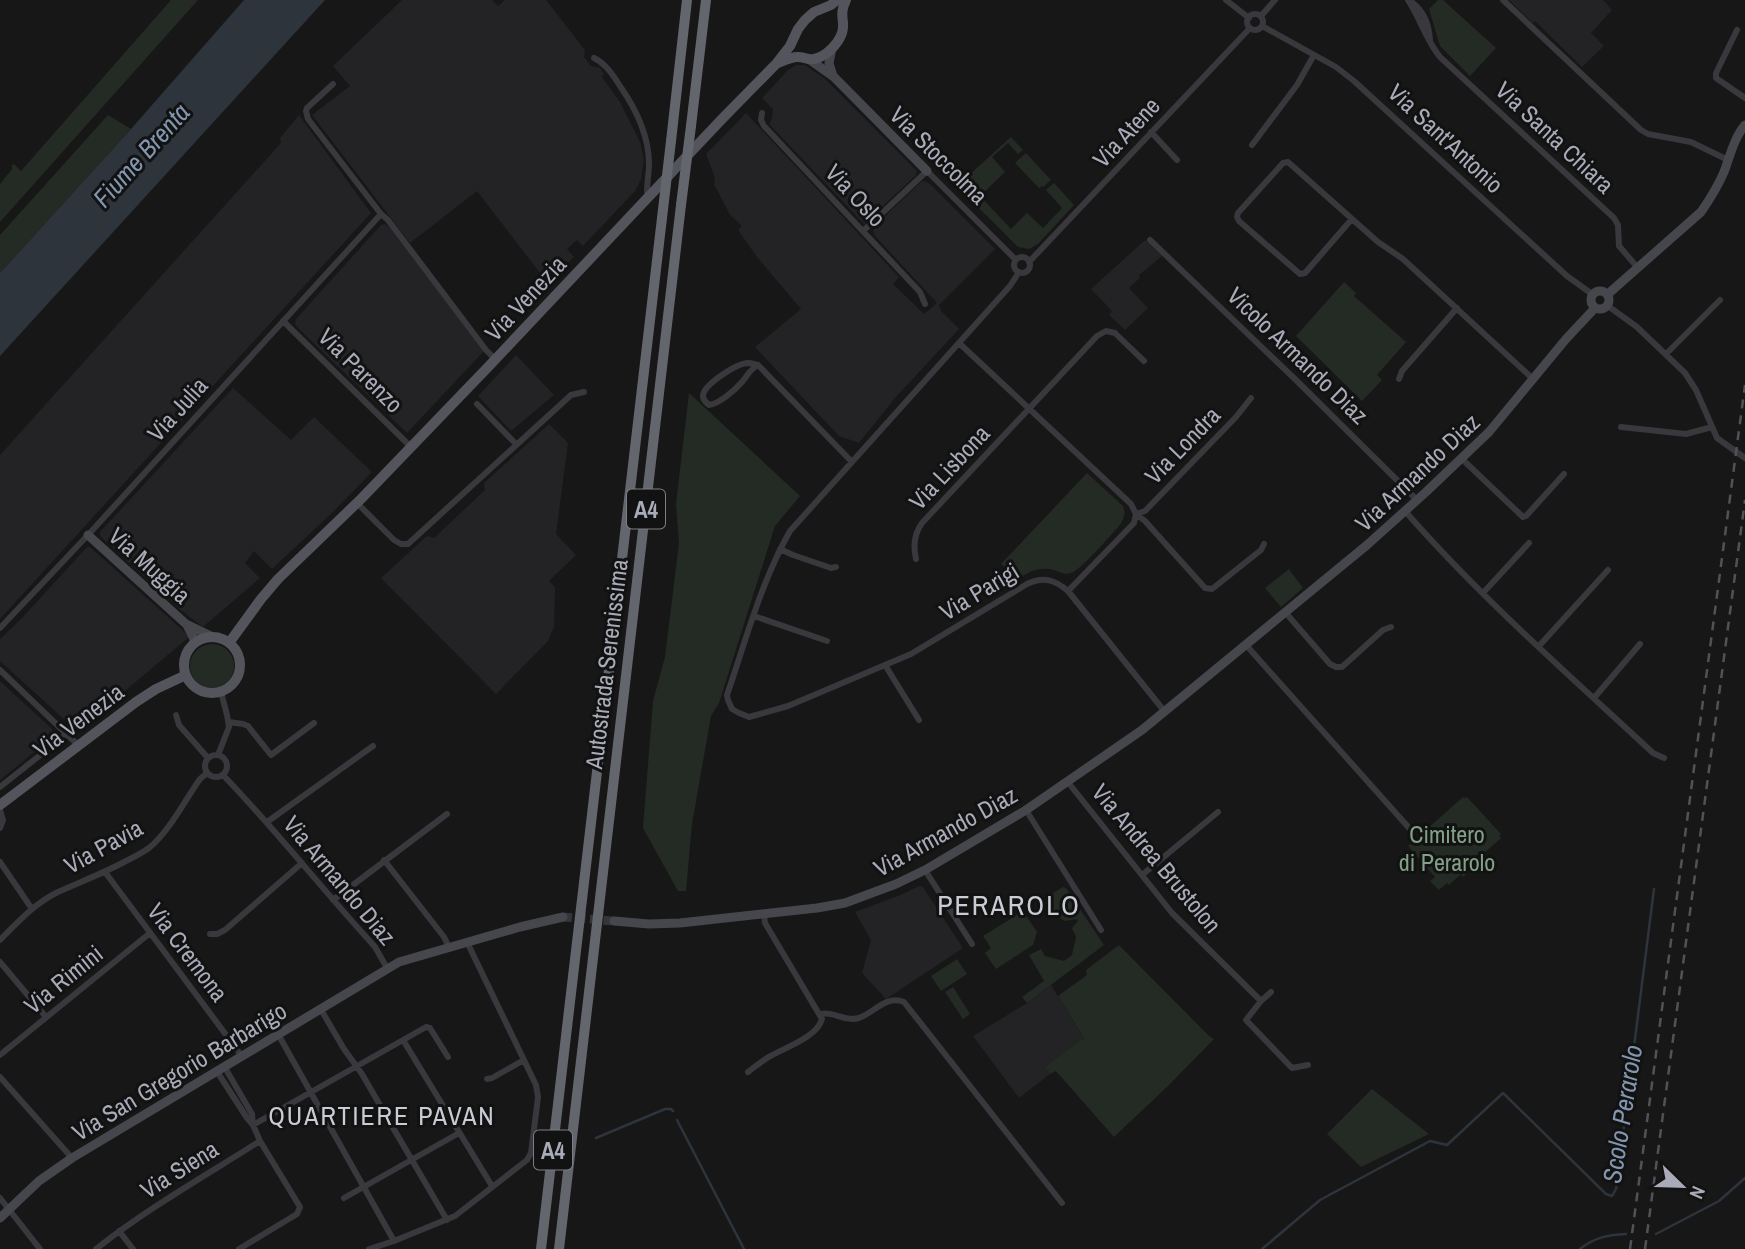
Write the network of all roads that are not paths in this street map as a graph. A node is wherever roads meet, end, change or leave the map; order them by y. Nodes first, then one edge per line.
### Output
1 (687, 0) edge
2 (706, 0) edge
3 (836, 0) edge
4 (846, 0) edge
5 (1226, 0) edge
6 (1275, 0) edge
7 (1408, 0) edge
8 (1503, 0) edge
9 (822, 9) junction
10 (1261, 16) junction
11 (1248, 18) junction
12 (841, 19) junction
13 (1262, 26) junction
14 (1250, 28) junction
15 (1737, 30) dead end
16 (795, 36) junction
17 (832, 48) junction
18 (1314, 55) junction
19 (594, 58) dead end
20 (806, 58) junction
21 (776, 64) junction
22 (834, 77) junction
23 (333, 84) dead end
24 (1745, 98) edge
25 (762, 113) dead end
26 (1745, 125) edge
27 (1151, 132) junction
28 (1252, 145) dead end
29 (1177, 160) dead end
30 (1728, 160) junction
31 (927, 171) junction
32 (650, 195) junction
33 (381, 214) junction
34 (1350, 219) junction
35 (863, 231) junction
36 (1150, 240) dead end
37 (1016, 260) junction
38 (1029, 262) junction
39 (1638, 268) junction
40 (1019, 272) junction
41 (1592, 294) junction
42 (1608, 294) junction
43 (1720, 300) dead end
44 (925, 304) dead end
45 (1608, 306) junction
46 (1457, 308) junction
47 (1595, 308) junction
48 (283, 321) junction
49 (959, 343) junction
50 (1666, 354) junction
51 (495, 359) junction
52 (1144, 361) dead end
53 (758, 365) junction
54 (1399, 379) dead end
55 (1533, 379) junction
56 (584, 392) dead end
57 (1251, 398) dead end
58 (477, 404) dead end
59 (1030, 409) junction
60 (1621, 427) dead end
61 (1712, 428) junction
62 (516, 444) junction
63 (411, 447) junction
64 (1745, 458) edge
65 (1462, 459) junction
66 (852, 462) junction
67 (1564, 474) dead end
68 (1417, 500) junction
69 (357, 503) junction
70 (1405, 511) junction
71 (1136, 514) junction
72 (88, 535) junction
73 (1529, 543) dead end
74 (1264, 544) dead end
75 (780, 549) junction
76 (916, 559) dead end
77 (836, 567) dead end
78 (1608, 570) dead end
79 (1068, 591) junction
80 (1483, 593) junction
81 (1285, 612) junction
82 (754, 616) junction
83 (186, 624) junction
84 (1391, 627) dead end
85 (0, 628) edge
86 (213, 637) junction
87 (827, 641) dead end
88 (229, 643) junction
89 (194, 644) junction
90 (1246, 645) junction
91 (1640, 645) dead end
92 (1539, 646) junction
93 (885, 665) junction
94 (0, 670) edge
95 (186, 676) junction
96 (221, 692) junction
97 (1594, 698) junction
98 (735, 711) joint
99 (1164, 712) junction
100 (176, 715) dead end
101 (919, 720) dead end
102 (229, 722) junction
103 (314, 723) dead end
104 (65, 732) junction
105 (78, 745) junction
106 (373, 746) dead end
107 (218, 755) junction
108 (208, 758) junction
109 (1664, 758) dead end
110 (207, 773) junction
111 (223, 775) junction
112 (1067, 781) junction
113 (0, 787) edge
114 (0, 808) edge
115 (1026, 810) junction
116 (1218, 812) dead end
117 (447, 814) dead end
118 (267, 822) junction
119 (0, 828) edge
120 (1410, 828) dead end
121 (384, 860) junction
122 (0, 862) edge
123 (302, 863) junction
124 (925, 870) junction
125 (105, 872) junction
126 (1143, 875) junction
127 (332, 900) junction
128 (32, 909) junction
129 (764, 914) junction
130 (563, 917) tunnel mouth
131 (614, 921) tunnel mouth
132 (1101, 930) dead end
133 (150, 933) junction
134 (210, 934) dead end
135 (0, 940) edge
136 (467, 942) junction
137 (972, 944) dead end
138 (449, 947) junction
139 (0, 962) edge
140 (387, 968) junction
141 (1271, 992) dead end
142 (1261, 1001) junction
143 (320, 1008) junction
144 (821, 1014) junction
145 (46, 1017) junction
146 (278, 1034) junction
147 (403, 1040) junction
148 (0, 1055) edge
149 (241, 1055) junction
150 (448, 1057) dead end
151 (524, 1060) junction
152 (1308, 1065) dead end
153 (355, 1066) junction
154 (220, 1068) junction
155 (748, 1072) dead end
156 (0, 1077) edge
157 (487, 1079) dead end
158 (310, 1092) junction
159 (253, 1125) junction
160 (459, 1133) junction
161 (260, 1140) junction
162 (72, 1158) junction
163 (411, 1160) junction
164 (492, 1186) junction
165 (364, 1187) junction
166 (0, 1198) edge
167 (344, 1198) dead end
168 (1062, 1203) dead end
169 (9, 1208) junction
170 (0, 1218) edge
171 (447, 1220) junction
172 (119, 1231) junction
173 (394, 1241) junction
174 (40, 1249) edge
175 (96, 1249) edge
176 (133, 1249) edge
177 (239, 1249) edge
178 (369, 1249) edge
179 (541, 1249) edge
180 (559, 1249) edge

1 - 179 highway, Autostrada Serenissima / A4, bridge
2 - 180 highway, Autostrada Serenissima / A4, bridge
3 - 9 main road
4 - 12 main road
5 - 11 street
6 - 10 street
7 - 39 street, Via Santa Chiara
8 - 30 street
9 - 12 main road
9 - 16 main road
10 - 11 street
10 - 13 street
11 - 14 street
12 - 17 main road
13 - 14 street
13 - 18 street, Via Sant'Antonio
14 - 27 street, Via Atene
15 - 24 street
16 - 20 main road
16 - 21 main road, Via Venezia
17 - 20 main road
17 - 22 street
18 - 28 street
18 - 41 street, Via Sant'Antonio
19 - 32 street
20 - 21 main road
20 - 22 street, Via Stoccolma
21 - 32 main road, Via Venezia
22 - 31 street, Via Stoccolma
23 - 33 street
25 - 35 street, Via Oslo
26 - 30 street
27 - 29 street
27 - 38 street, Via Atene
30 - 39 street
31 - 35 street
31 - 37 street, Via Stoccolma
32 - 51 main road, Via Venezia
33 - 48 street, Via Julia
33 - 51 street
34 - 34 street
34 - 46 street
35 - 44 street, Via Oslo
36 - 68 street, Vicolo Armando Diaz
37 - 38 street
37 - 40 street
38 - 40 street, Via Atene
39 - 42 street
40 - 49 street, Via Atene
41 - 42 street
41 - 47 street
42 - 45 street
43 - 50 street
45 - 47 street
45 - 50 street
46 - 54 street
46 - 55 street
47 - 55 street, Via Armando Diaz
48 - 63 street, Via Parenzo
48 - 72 street, Via Julia
49 - 59 street
49 - 66 street, Via Atene
50 - 61 street
51 - 63 main road, Via Venezia
52 - 59 street, Via Lisbona
53 - 53 street
53 - 66 street
55 - 65 street, Via Armando Diaz
56 - 62 street
57 - 71 street, Via Londra
58 - 62 street
59 - 71 street
59 - 76 street, Via Lisbona
60 - 61 street
61 - 64 street
62 - 69 street
63 - 69 main road, Via Venezia
65 - 67 street
65 - 68 street, Via Armando Diaz
66 - 75 street, Via Atene
68 - 70 street, Via Armando Diaz
69 - 88 main road, Via Venezia
70 - 80 street
70 - 81 street, Via Armando Diaz
71 - 74 street, Via Londra
71 - 79 street, Via Londra
72 - 83 street, Via Muggia
72 - 85 street, Via Julia
73 - 80 street
75 - 77 street
75 - 82 street, Via Atene
78 - 92 street
79 - 93 street, Via Parigi
79 - 99 street
80 - 92 street
81 - 84 street
81 - 90 street, Via Armando Diaz
82 - 87 street
82 - 98 street, Via Atene
83 - 86 street, Via Muggia
83 - 89 street, Via Muggia
86 - 88 main road
86 - 89 main road
88 - 96 main road
89 - 95 main road
90 - 99 street, Via Armando Diaz
90 - 120 street
91 - 97 street
92 - 97 street
93 - 98 street, Via Parigi
93 - 101 street
94 - 104 street
95 - 96 main road
95 - 105 main road, Via Venezia
96 - 102 street
97 - 109 street
99 - 112 street, Via Armando Diaz
100 - 108 street
102 - 103 street
102 - 107 street
104 - 105 street
104 - 113 street, Via Venezia
105 - 114 main road, Via Venezia
106 - 118 street
107 - 108 street
107 - 111 street, Via Armando Diaz
108 - 110 street
110 - 111 street
110 - 125 street, Via Pavia
111 - 118 street, Via Armando Diaz
112 - 115 street, Via Armando Diaz
112 - 126 street, Via Andrea Brustolon
114 - 119 street, Via Venezia
115 - 124 street, Via Armando Diaz
115 - 132 street
116 - 126 street
117 - 121 street
118 - 123 street, Via Armando Diaz
121 - 127 street
121 - 138 street
122 - 128 street
123 - 127 street, Via Armando Diaz
123 - 134 street
124 - 129 street, Via Armando Diaz
124 - 137 street
125 - 128 street, Via Pavia
125 - 133 street, Via Cremona
126 - 142 street, Via Andrea Brustolon
127 - 140 street, Via Armando Diaz
128 - 135 street, Via Pavia
129 - 131 street, Via Armando Diaz
129 - 144 street
130 - 136 street, Via Armando Diaz
133 - 145 street, Via Rimini
133 - 149 street, Via Cremona
136 - 138 street, Via Armando Diaz
136 - 151 street
138 - 140 street, Via Armando Diaz
139 - 145 street
140 - 143 street, Via San Gregorio Barbarigo
141 - 142 street
142 - 152 street
143 - 146 street, Via San Gregorio Barbarigo
143 - 153 street
144 - 155 street
144 - 168 street
145 - 148 street, Via Rimini
146 - 149 street, Via San Gregorio Barbarigo
146 - 158 street
147 - 150 street
147 - 153 street
147 - 160 street
149 - 154 street, Via San Gregorio Barbarigo
151 - 157 street
151 - 164 street
153 - 158 street
153 - 163 street
154 - 159 street
154 - 162 street, Via San Gregorio Barbarigo
156 - 162 street
158 - 159 street
158 - 165 street
159 - 161 street
160 - 163 street
160 - 164 street
161 - 172 street, Via Siena
161 - 177 street
162 - 169 street, Via San Gregorio Barbarigo
163 - 165 street
163 - 171 street
164 - 171 street
165 - 167 street
165 - 173 street
166 - 169 street
169 - 170 street, Via San Gregorio Barbarigo
169 - 174 street
171 - 173 street
172 - 175 street, Via Siena
172 - 176 street
173 - 178 street

